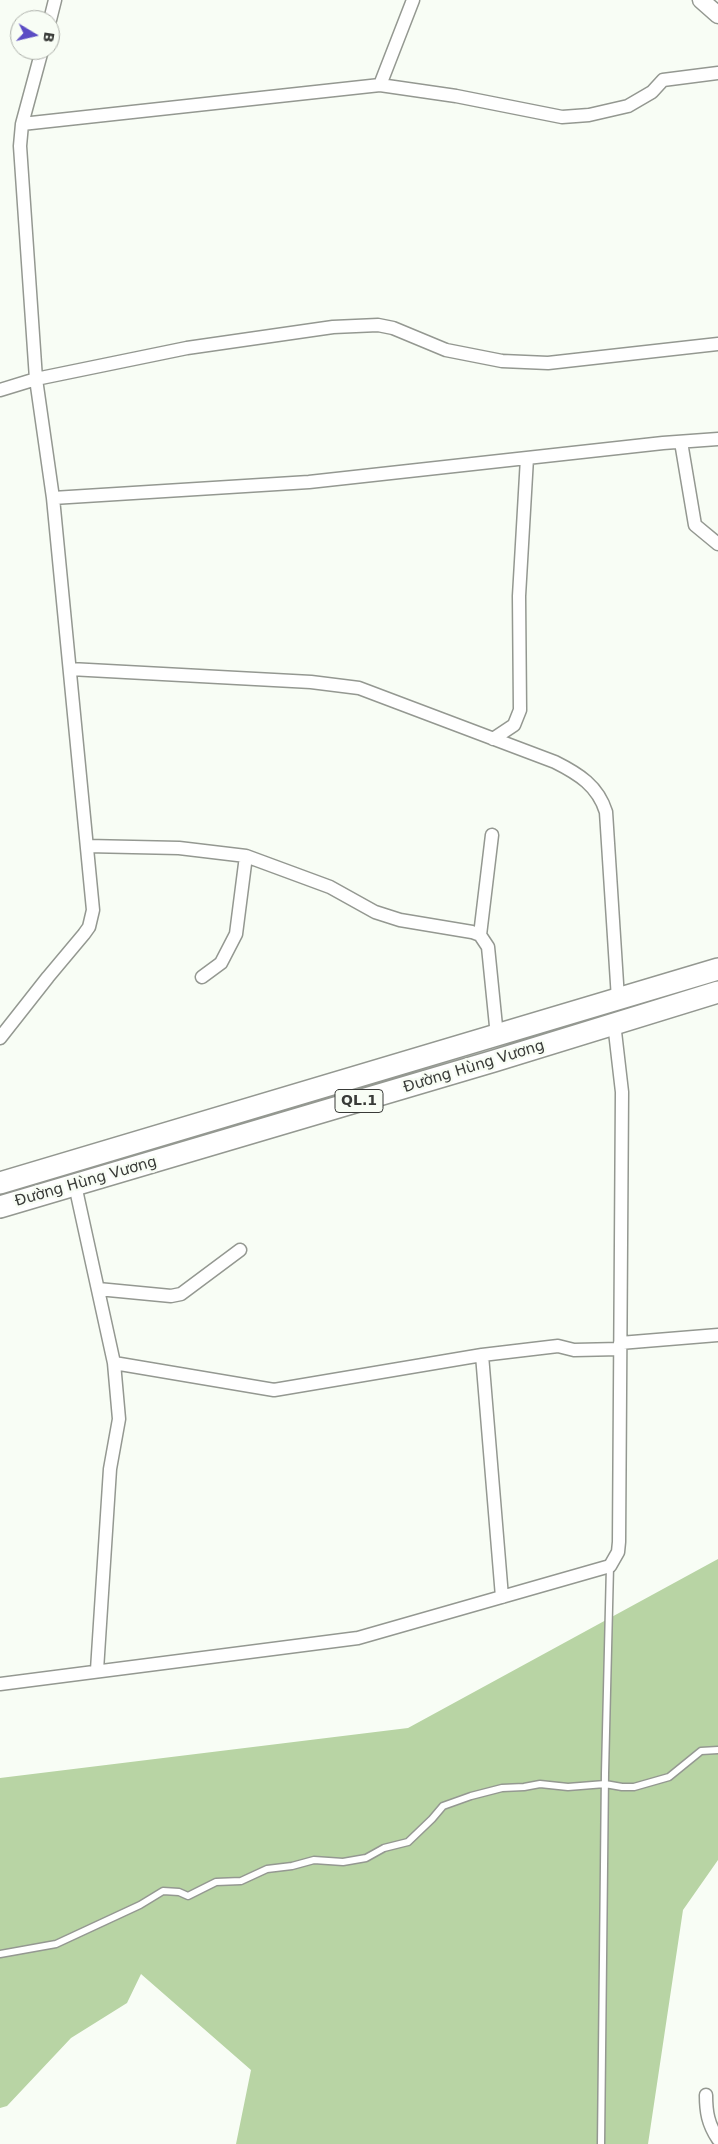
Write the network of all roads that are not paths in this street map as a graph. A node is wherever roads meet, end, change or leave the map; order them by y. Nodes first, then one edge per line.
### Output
1 (413, 0) edge
2 (701, 0) edge
3 (718, 15) edge
4 (39, 60) edge
5 (718, 73) edge
6 (380, 85) junction
7 (22, 124) junction
8 (718, 344) edge
9 (36, 379) junction
10 (0, 390) edge
11 (718, 439) edge
12 (681, 442) junction
13 (527, 458) junction
14 (53, 498) junction
15 (718, 544) edge
16 (70, 669) junction
17 (493, 739) junction
18 (492, 834) dead end
19 (87, 846) junction
20 (246, 856) junction
21 (480, 935) junction
22 (718, 969) edge
23 (202, 977) dead end
24 (718, 992) edge
25 (618, 999) junction
26 (614, 1023) junction
27 (497, 1036) junction
28 (0, 1038) edge
29 (0, 1182) edge
30 (75, 1185) junction
31 (0, 1207) edge
32 (240, 1250) dead end
33 (98, 1289) junction
34 (718, 1335) edge
35 (620, 1346) junction
36 (482, 1354) junction
37 (114, 1363) junction
38 (610, 1566) junction
39 (502, 1597) junction
40 (97, 1670) junction
41 (0, 1684) edge
42 (718, 1750) edge
43 (605, 1784) junction
44 (0, 1954) edge
45 (706, 2095) dead end
46 (718, 2139) edge
47 (601, 2144) edge

1 - 6 street
2 - 3 street
4 - 7 street
5 - 6 street
6 - 7 street
7 - 9 street
8 - 9 street
9 - 10 street
9 - 14 street
11 - 12 street
12 - 13 street
12 - 15 street
13 - 14 street
13 - 17 street
14 - 16 street
16 - 17 street
16 - 19 street
17 - 25 street
18 - 21 street
19 - 20 street
19 - 28 street
20 - 21 street
20 - 23 street
21 - 27 street
22 - 25 highway, Đường Hùng Vương / QL.1
24 - 26 highway, Đường Hùng Vương / QL.1
25 - 27 highway, Đường Hùng Vương / QL.1
26 - 30 highway, Đường Hùng Vương / QL.1
26 - 35 street
27 - 29 highway, Đường Hùng Vương / QL.1
30 - 31 highway, Đường Hùng Vương / QL.1
30 - 33 street
32 - 33 street
33 - 37 street
34 - 35 street
35 - 36 street
35 - 38 street
36 - 37 street
36 - 39 street
37 - 40 street
38 - 39 street
38 - 43 lane
39 - 40 street
40 - 41 street
42 - 43 lane
43 - 44 lane
43 - 47 lane
45 - 46 street

